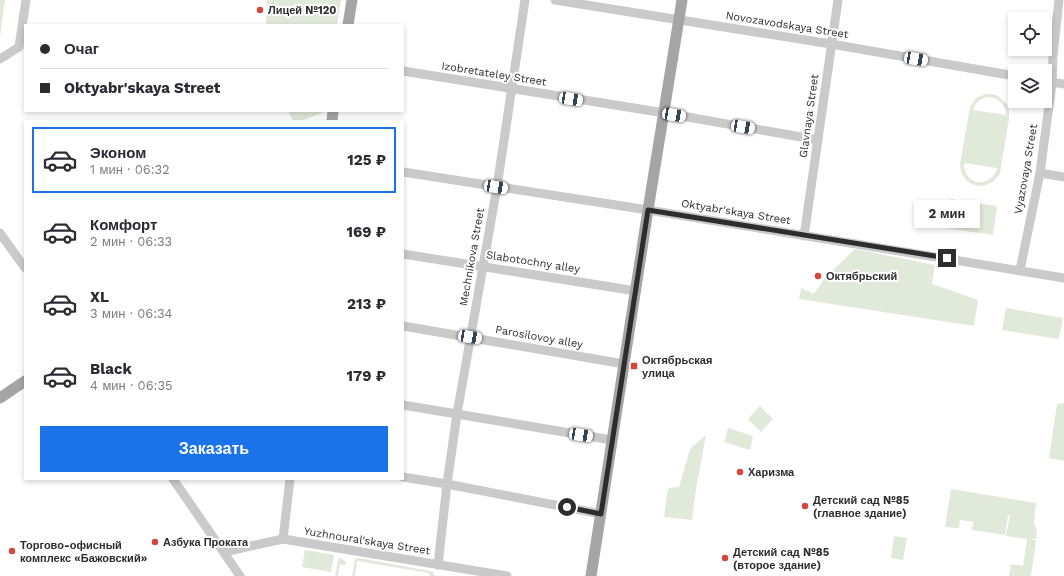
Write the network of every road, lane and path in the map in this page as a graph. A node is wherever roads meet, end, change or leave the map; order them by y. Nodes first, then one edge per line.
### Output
1 (26, 0) edge
2 (352, 0) edge
3 (525, 0) edge
4 (555, 0) edge
5 (682, 0) edge
6 (838, 0) edge
7 (1059, 0) edge
8 (680, 20) junction
9 (348, 24) edge
10 (832, 44) junction
11 (0, 59) edge
12 (1051, 64) edge
13 (404, 71) edge
14 (1008, 75) edge
15 (1052, 82) edge
16 (1064, 84) edge
17 (512, 89) junction
18 (1046, 108) edge
19 (665, 113) junction
20 (818, 140) junction
21 (404, 172) edge
22 (1040, 173) junction
23 (1064, 177) edge
24 (496, 187) junction
25 (648, 210) junction
26 (0, 233) edge
27 (804, 236) junction
28 (404, 254) edge
29 (483, 266) junction
30 (24, 267) edge
31 (1020, 270) junction
32 (1064, 278) edge
33 (636, 291) junction
34 (404, 326) edge
35 (470, 337) junction
36 (624, 364) junction
37 (24, 382) edge
38 (0, 398) edge
39 (404, 405) edge
40 (457, 414) junction
41 (612, 440) junction
42 (404, 477) edge
43 (174, 480) edge
44 (290, 480) edge
45 (447, 484) junction
46 (601, 514) junction
47 (283, 540) junction
48 (224, 552) junction
49 (438, 565) junction
50 (240, 576) edge
51 (506, 576) edge
52 (591, 576) edge

1 - 11 street
2 - 9 main road
3 - 17 street, Mechnikova Street
4 - 8 street, Novozavodskaya Street
5 - 8 main road
6 - 10 street, Glavnaya Street
7 - 12 street, Vyazovaya Street
8 - 10 street, Novozavodskaya Street
8 - 19 main road
10 - 14 street, Novozavodskaya Street
10 - 20 street, Glavnaya Street
13 - 17 street, Izobretateley Street
15 - 16 street
17 - 19 street, Izobretateley Street
17 - 24 street, Mechnikova Street
18 - 22 street, Vyazovaya Street
19 - 20 street, Izobretateley Street
19 - 25 main road
20 - 27 street, Glavnaya Street
21 - 24 street, Oktyabr'skaya Street
22 - 23 street
22 - 31 street, Vyazovaya Street
24 - 25 street, Oktyabr'skaya Street
24 - 29 street, Mechnikova Street
25 - 27 street, Oktyabr'skaya Street
25 - 33 main road
26 - 30 street
27 - 31 street, Oktyabr'skaya Street
28 - 29 street, Slabotochny alley
29 - 33 street, Slabotochny alley
29 - 35 street, Mechnikova Street
31 - 32 street, Oktyabr'skaya Street
33 - 36 main road
34 - 35 street, Parosilovoy alley
35 - 36 street, Parosilovoy alley
35 - 40 street, Mechnikova Street
36 - 41 main road
37 - 38 main road
39 - 40 street
40 - 41 street
40 - 45 street, Mechnikova Street
41 - 46 main road
42 - 45 street
43 - 48 street
44 - 47 street
45 - 46 street
45 - 49 street, Mechnikova Street
46 - 52 main road
47 - 48 street, Yuzhnoural'skaya Street
47 - 49 street, Yuzhnoural'skaya Street
48 - 50 street
49 - 51 street, Yuzhnoural'skaya Street

